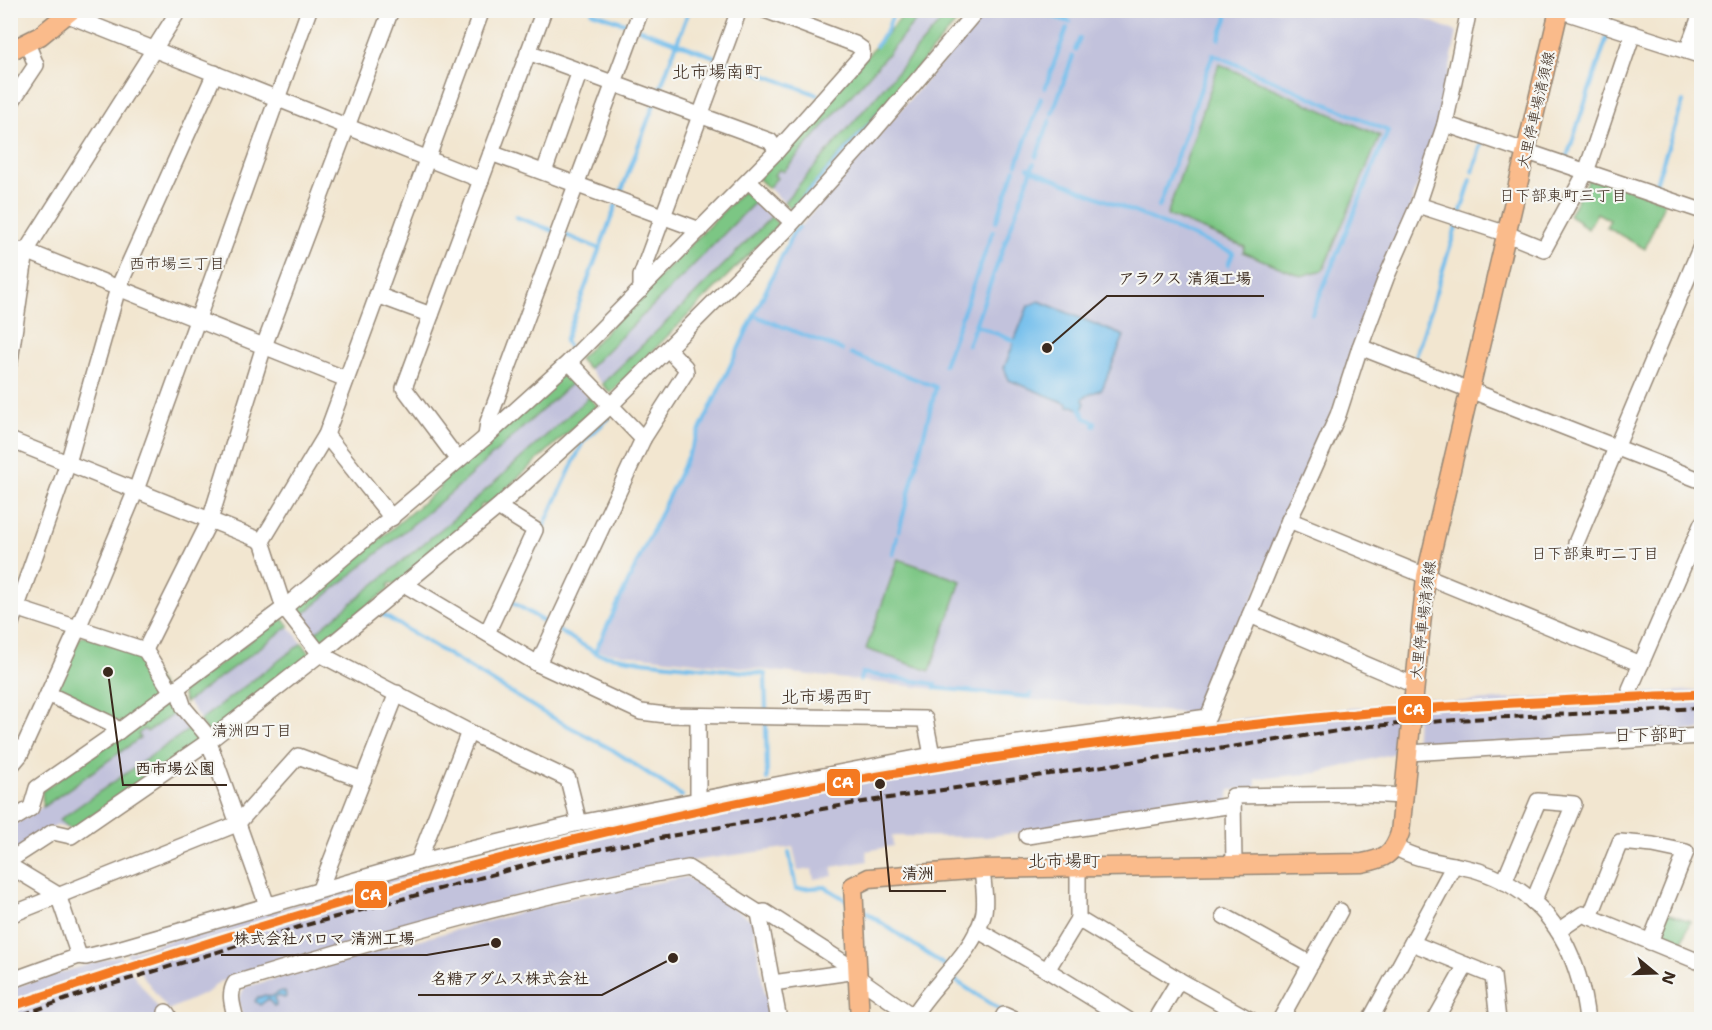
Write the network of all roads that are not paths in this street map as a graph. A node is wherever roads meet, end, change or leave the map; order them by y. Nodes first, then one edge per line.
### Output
1 (179, 10) edge
2 (390, 10) edge
3 (482, 10) edge
4 (641, 10) edge
5 (739, 10) edge
6 (765, 10) edge
7 (977, 10) edge
8 (1467, 10) edge
9 (1559, 10) edge
10 (306, 11) edge
11 (1701, 11) edge
12 (538, 12) edge
13 (70, 13) edge
14 (1609, 17) edge
15 (1634, 33) junction
16 (27, 42) junction
17 (154, 50) junction
18 (10, 51) edge
19 (528, 52) junction
20 (1694, 54) edge
21 (580, 71) junction
22 (215, 73) junction
23 (614, 84) junction
24 (277, 98) junction
25 (10, 104) edge
26 (700, 116) junction
27 (1445, 124) junction
28 (347, 126) junction
29 (777, 151) junction
30 (1527, 152) junction
31 (491, 153) junction
32 (428, 159) junction
33 (544, 172) junction
34 (1586, 172) junction
35 (481, 180) junction
36 (748, 181) junction
37 (576, 184) junction
38 (1418, 205) junction
39 (1701, 211) edge
40 (663, 216) junction
41 (792, 222) junction
42 (700, 230) junction
43 (1508, 234) junction
44 (18, 250) edge
45 (1700, 251) edge
46 (118, 288) junction
47 (640, 290) junction
48 (377, 295) junction
49 (431, 315) junction
50 (197, 320) junction
51 (264, 346) junction
52 (1360, 347) junction
53 (668, 349) junction
54 (10, 361) edge
55 (569, 362) junction
56 (346, 379) junction
57 (1470, 390) junction
58 (611, 405) junction
59 (326, 435) junction
60 (486, 437) junction
61 (643, 439) junction
62 (10, 440) edge
63 (1616, 447) junction
64 (458, 460) junction
65 (68, 463) junction
66 (1701, 481) edge
67 (136, 490) junction
68 (498, 507) junction
69 (392, 518) junction
70 (210, 520) junction
71 (1289, 520) junction
72 (1701, 523) edge
73 (262, 541) junction
74 (1576, 543) dead end
75 (1426, 576) junction
76 (404, 585) junction
77 (14, 608) edge
78 (284, 608) junction
79 (1250, 615) junction
80 (10, 626) edge
81 (78, 628) junction
82 (486, 633) junction
83 (146, 650) junction
84 (320, 654) junction
85 (538, 664) junction
86 (1641, 664) junction
87 (1414, 685) junction
88 (1630, 689) dead end
89 (174, 690) junction
90 (397, 693) junction
91 (48, 694) junction
92 (698, 716) junction
93 (119, 731) junction
94 (469, 732) junction
95 (1701, 736) edge
96 (209, 741) junction
97 (1408, 753) junction
98 (932, 755) junction
99 (10, 767) edge
100 (363, 780) junction
101 (1404, 796) junction
102 (698, 799) junction
103 (1233, 805) junction
104 (10, 821) edge
105 (237, 824) junction
106 (579, 824) junction
107 (1027, 836) dead end
108 (1395, 847) junction
109 (10, 860) edge
110 (418, 862) junction
111 (10, 866) edge
112 (1234, 866) junction
113 (1454, 866) junction
114 (982, 869) junction
115 (1078, 869) junction
116 (1504, 882) junction
117 (320, 889) junction
118 (58, 895) junction
119 (1533, 902) junction
120 (267, 904) junction
121 (1340, 911) dead end
122 (759, 913) junction
123 (10, 915) edge
124 (1224, 916) dead end
125 (1590, 917) junction
126 (1078, 919) junction
127 (977, 930) junction
128 (1558, 931) junction
129 (1650, 942) junction
130 (1412, 943) junction
131 (79, 956) junction
132 (1701, 963) edge
133 (1311, 964) junction
134 (1466, 965) junction
135 (1047, 969) junction
136 (857, 974) junction
137 (1179, 980) junction
138 (10, 981) edge
139 (773, 983) junction
140 (914, 1018) edge
141 (236, 1020) edge
142 (779, 1020) edge
143 (860, 1020) edge
144 (1002, 1020) edge
145 (1015, 1020) edge
146 (1128, 1020) edge
147 (1155, 1020) edge
148 (1251, 1020) edge
149 (1280, 1020) edge
150 (1370, 1020) edge
151 (1435, 1020) edge
152 (1498, 1020) edge
153 (1587, 1020) edge

1 - 17 street
2 - 28 street
3 - 32 street
4 - 23 street
5 - 26 street
6 - 29 street
7 - 41 street
8 - 27 street
9 - 14 street
9 - 30 main road, 大里停車場清須線
10 - 24 street
11 - 20 street
12 - 19 street
13 - 16 main road
13 - 17 street
14 - 15 street
15 - 20 street
15 - 34 street
16 - 18 main road
16 - 25 street
17 - 22 street
17 - 44 street
19 - 21 street
19 - 31 street
21 - 23 street
21 - 33 street
22 - 24 street
22 - 46 street
23 - 26 street
23 - 37 street
24 - 28 street
24 - 50 street
26 - 29 street
26 - 40 street
27 - 30 street
27 - 38 street
28 - 32 street
28 - 51 street
29 - 36 street
30 - 34 street
30 - 43 main road, 大里停車場清須線
31 - 33 street
31 - 35 street
32 - 35 street
32 - 48 street
33 - 37 street
34 - 39 street
34 - 43 street
35 - 49 street
36 - 41 street
36 - 42 street
37 - 40 street
37 - 60 street
38 - 43 street
38 - 52 street
40 - 42 street
40 - 47 street
41 - 53 street
42 - 47 street
43 - 57 main road, 大里停車場清須線
44 - 46 street
44 - 54 street
45 - 63 street
46 - 50 street
46 - 65 street
47 - 55 street
48 - 49 street
48 - 56 street
49 - 64 street
50 - 51 street
50 - 67 street
51 - 56 street
51 - 70 street
52 - 57 street
52 - 71 street
53 - 58 street
53 - 61 street
55 - 58 street
55 - 60 street
56 - 59 street
57 - 63 street
57 - 75 main road, 大里停車場清須線
58 - 61 street
58 - 68 street
59 - 69 street
59 - 73 street
60 - 64 street
61 - 85 street
62 - 65 street
63 - 66 street
63 - 74 street
64 - 69 street
65 - 67 street
65 - 77 street
67 - 70 street
67 - 81 street
68 - 76 street
68 - 82 street
69 - 78 street
70 - 73 street
70 - 83 street
71 - 75 street
71 - 79 street
72 - 86 street
73 - 78 street
75 - 86 street
75 - 87 main road, 大里停車場清須線
76 - 82 street
76 - 84 street
77 - 80 street
77 - 81 street
78 - 84 street
78 - 89 street
79 - 87 street
79 - 98 street
81 - 83 street
81 - 91 street
82 - 85 street
83 - 89 street
84 - 90 street
84 - 96 street
85 - 92 street
86 - 88 street
87 - 97 main road, 大里停車場清須線
89 - 93 street
89 - 96 street
90 - 94 street
90 - 100 street
91 - 93 street
91 - 99 street
92 - 98 street
92 - 102 street
93 - 104 street
94 - 106 street
94 - 110 street
95 - 97 street
96 - 105 street
96 - 109 street
97 - 101 main road, 大里停車場清須線
98 - 102 street
100 - 105 street
100 - 117 street
101 - 103 street
101 - 108 main road, 大里停車場清須線
102 - 106 street
103 - 107 street
103 - 112 street
105 - 118 street
105 - 120 street
106 - 110 street
108 - 112 main road
108 - 113 street
110 - 117 street
111 - 118 street
112 - 115 main road
113 - 116 street
113 - 130 street
114 - 115 main road
114 - 127 street
114 - 136 main road
115 - 126 street
116 - 119 street
116 - 119 street
117 - 120 street
118 - 123 street
118 - 131 street
119 - 128 street
120 - 131 street
121 - 133 street
122 - 136 street
122 - 139 street
122 - 141 street
124 - 133 street
125 - 128 street
125 - 129 street
125 - 129 street
126 - 135 street
126 - 137 street
127 - 135 street
127 - 140 street
128 - 153 street
129 - 132 street
130 - 134 street
130 - 150 street
131 - 138 street
133 - 149 street
134 - 151 street
134 - 152 street
135 - 146 street
136 - 139 street
136 - 140 street
136 - 143 main road
137 - 147 street
137 - 148 street
139 - 142 street
144 - 145 street

